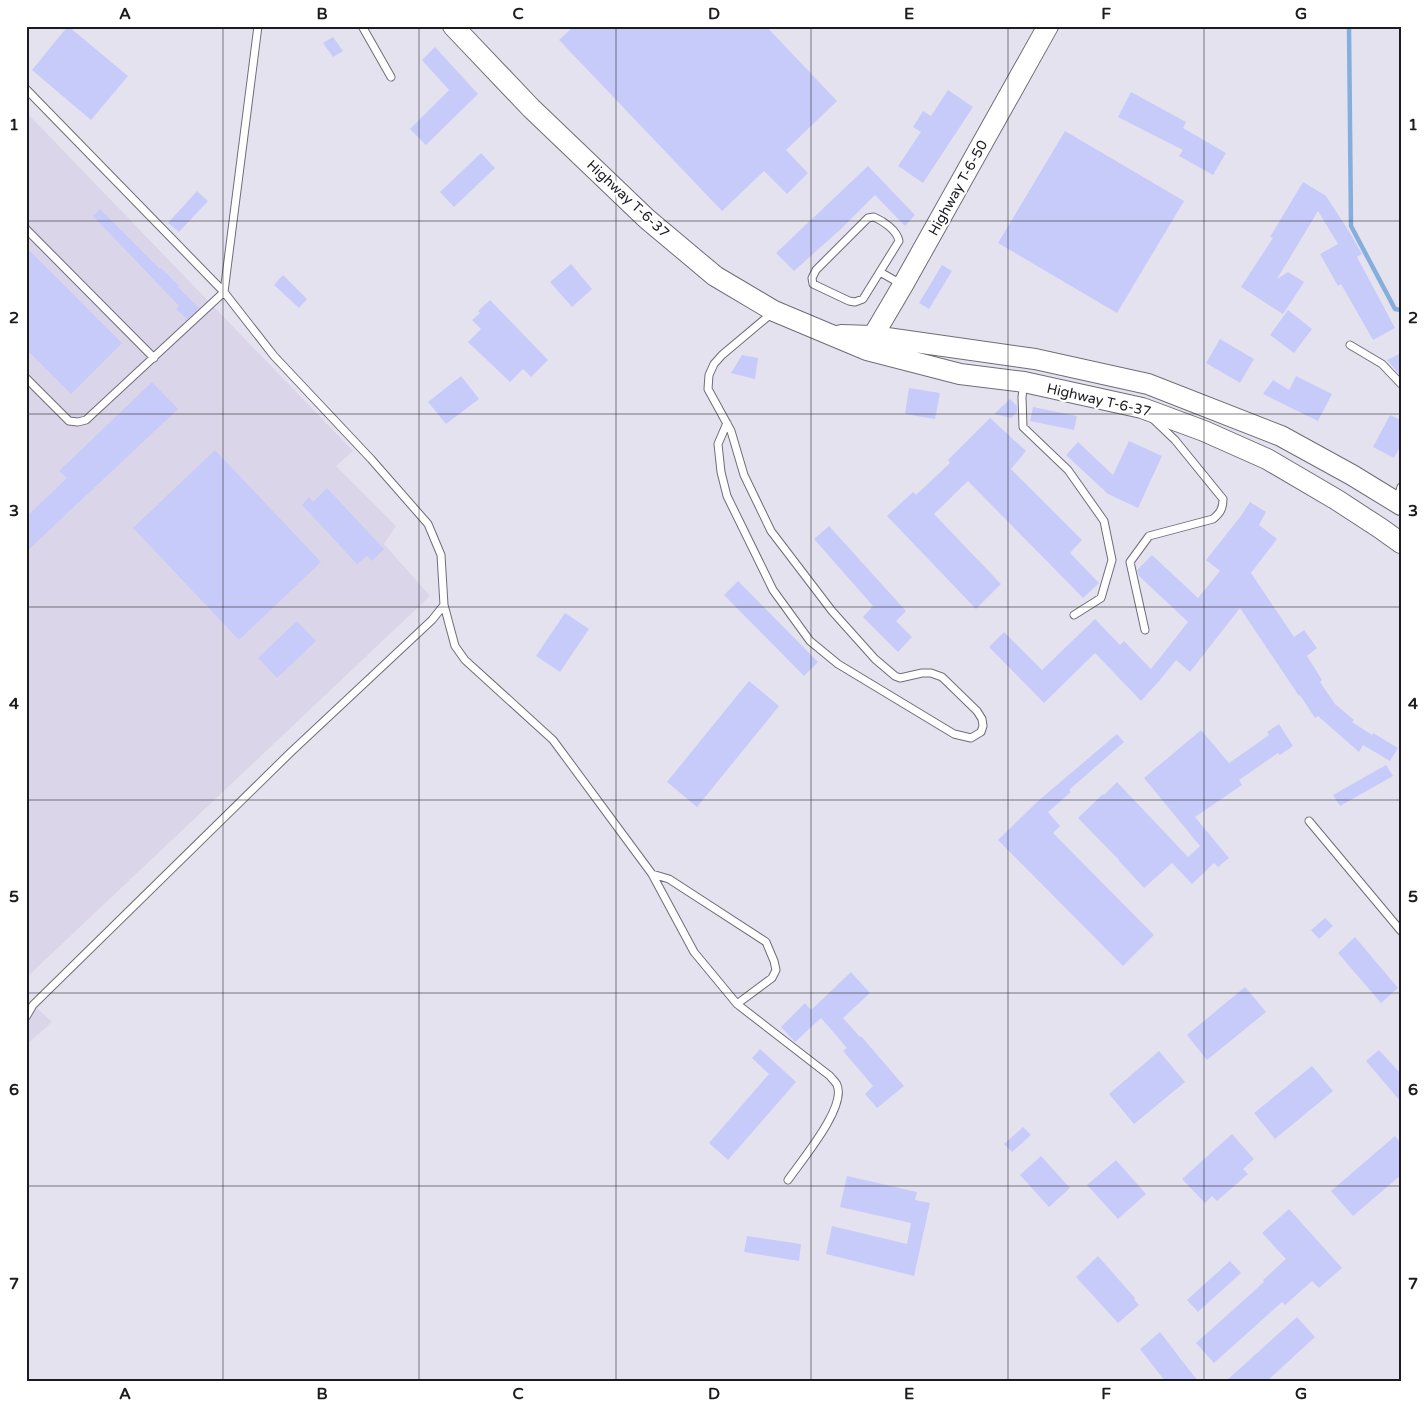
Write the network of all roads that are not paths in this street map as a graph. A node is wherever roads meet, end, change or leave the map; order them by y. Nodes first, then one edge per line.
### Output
1 (258, 26) edge
2 (362, 26) edge
3 (453, 26) edge
4 (1048, 26) edge
5 (391, 76) dead end
6 (26, 89) edge
7 (26, 229) edge
8 (880, 272) junction
9 (903, 286) junction
10 (224, 292) junction
11 (774, 311) junction
12 (870, 343) junction
13 (1350, 345) dead end
14 (154, 358) junction
15 (26, 378) edge
16 (1024, 382) junction
17 (1148, 384) junction
18 (1401, 384) edge
19 (1142, 408) junction
20 (727, 424) junction
21 (1399, 498) edge
22 (1401, 543) edge
23 (444, 605) junction
24 (1074, 615) dead end
25 (1144, 630) dead end
26 (1309, 821) dead end
27 (652, 874) junction
28 (1401, 931) edge
29 (737, 1004) junction
30 (26, 1017) edge
31 (788, 1180) dead end

1 - 10 lane
2 - 5 lane
3 - 11 main road, Highway T-6-37
4 - 9 main road, Highway T-6-50
6 - 10 lane
7 - 14 lane
8 - 8 lane
8 - 9 lane
9 - 12 main road, Highway T-6-50
10 - 14 lane
10 - 23 lane
11 - 12 main road, Highway T-6-37
11 - 20 lane
12 - 16 main road, Highway T-6-37
12 - 17 main road, Highway T-6-37
13 - 18 lane
14 - 15 lane
16 - 19 main road, Highway T-6-37
16 - 24 lane
17 - 19 main road
17 - 21 main road, Highway T-6-37
19 - 22 main road, Highway T-6-37
19 - 25 lane
20 - 20 lane
23 - 27 lane
23 - 30 lane
26 - 28 lane
27 - 29 lane
27 - 29 lane
29 - 31 lane

